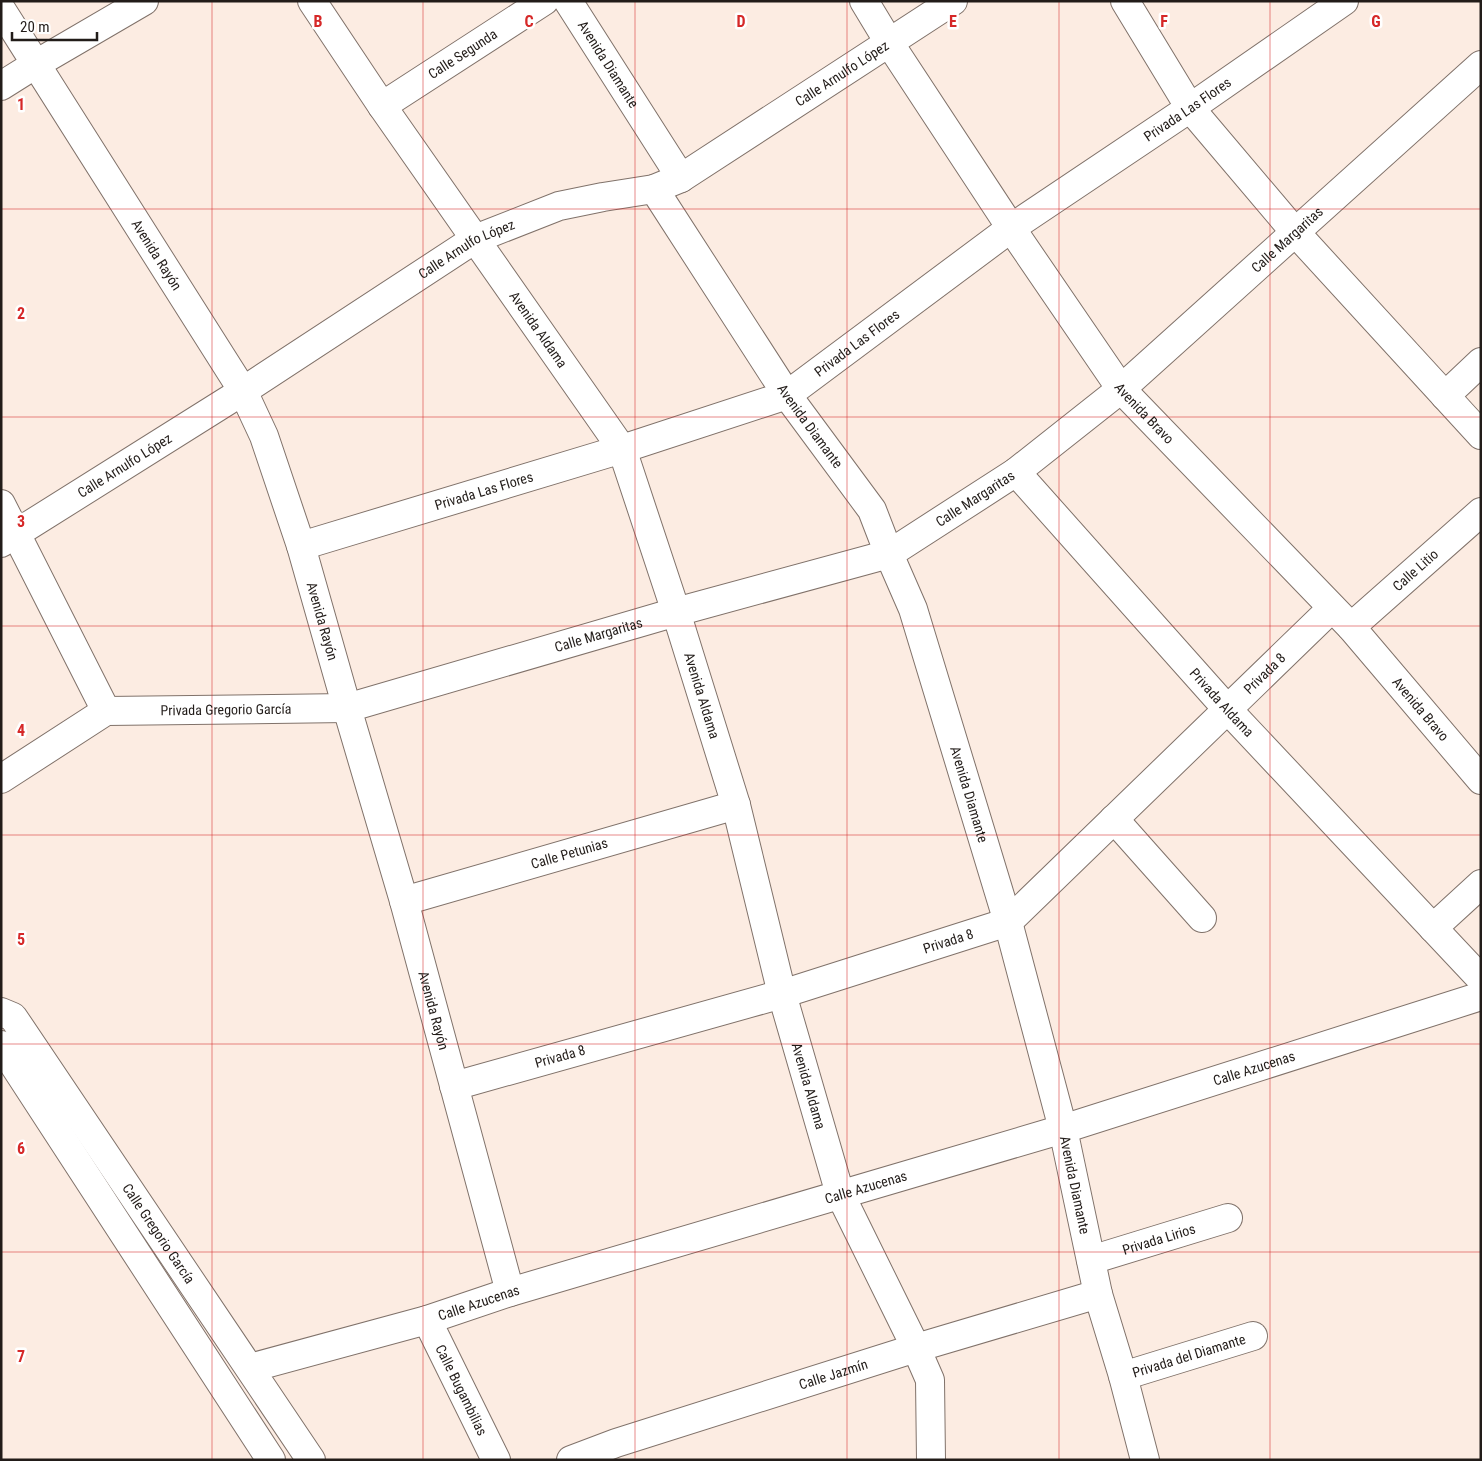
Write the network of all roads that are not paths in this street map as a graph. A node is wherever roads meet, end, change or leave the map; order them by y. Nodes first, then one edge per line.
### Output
1 (144, 1) edge
2 (312, 1) edge
3 (544, 1) edge
4 (864, 1) edge
5 (953, 1) edge
6 (1125, 1) edge
7 (1344, 1) edge
8 (574, 3) edge
9 (1, 8) edge
10 (890, 44) junction
11 (36, 64) junction
12 (1481, 65) edge
13 (1, 86) edge
14 (382, 106) junction
15 (1190, 108) junction
16 (681, 178) junction
17 (654, 189) junction
18 (1011, 228) junction
19 (1295, 232) junction
20 (475, 240) junction
21 (1481, 362) edge
22 (1121, 389) junction
23 (243, 391) junction
24 (787, 395) junction
25 (1445, 396) junction
26 (1481, 435) edge
27 (622, 449) junction
28 (1016, 472) junction
29 (1, 504) edge
30 (1481, 512) edge
31 (9, 538) edge
32 (301, 546) junction
33 (889, 554) junction
34 (1332, 608) junction
35 (676, 612) junction
36 (1351, 627) junction
37 (347, 708) junction
38 (1228, 710) junction
39 (106, 711) junction
40 (1, 779) edge
41 (1481, 780) edge
42 (736, 805) junction
43 (1114, 819) junction
44 (1481, 884) edge
45 (404, 901) junction
46 (1202, 918) dead end
47 (1008, 922) junction
48 (1433, 928) junction
49 (1481, 979) edge
50 (782, 994) junction
51 (1481, 996) edge
52 (5, 1021) edge
53 (1, 1045) edge
54 (454, 1086) junction
55 (1063, 1129) junction
56 (840, 1194) junction
57 (1228, 1218) dead end
58 (1091, 1260) junction
59 (510, 1292) junction
60 (1098, 1294) junction
61 (427, 1320) junction
62 (1253, 1336) dead end
63 (916, 1348) junction
64 (250, 1368) junction
65 (1124, 1376) junction
66 (271, 1460) edge
67 (311, 1460) edge
68 (496, 1460) edge
69 (571, 1460) edge
70 (931, 1460) edge
71 (1145, 1460) edge

1 - 11 street
2 - 14 street, Avenida Aldama
3 - 14 street, Calle Segunda
4 - 10 street, Avenida Bravo
5 - 10 street, Calle Arnulfo López
6 - 15 street
7 - 15 street, Privada Las Flores
8 - 16 street, Avenida Diamante
9 - 11 street, Avenida Rayón
10 - 16 street, Calle Arnulfo López
10 - 18 street, Avenida Bravo
11 - 13 street
11 - 23 street, Avenida Rayón
12 - 19 street, Calle Margaritas
14 - 20 street, Avenida Aldama
15 - 18 street, Privada Las Flores
15 - 19 street
16 - 17 street, Calle Arnulfo López
17 - 20 street, Calle Arnulfo López
17 - 24 street, Avenida Diamante
18 - 22 street, Avenida Bravo
18 - 24 street, Privada Las Flores
19 - 22 street, Calle Margaritas
19 - 25 street
20 - 23 street, Calle Arnulfo López
20 - 27 street, Avenida Aldama
21 - 25 street
22 - 28 street, Calle Margaritas
22 - 34 street, Avenida Bravo
23 - 31 street, Calle Arnulfo López
23 - 32 street, Avenida Rayón
24 - 27 street, Privada Las Flores
24 - 33 street, Avenida Diamante
25 - 26 street
27 - 32 street, Privada Las Flores
27 - 35 street, Avenida Aldama
28 - 33 street, Calle Margaritas
28 - 38 street, Privada Aldama
29 - 31 street
30 - 36 street, Calle Litio
31 - 39 street
32 - 37 street, Avenida Rayón
33 - 35 street, Calle Margaritas
33 - 47 street, Avenida Diamante
34 - 36 street, Avenida Bravo
34 - 38 street, Privada 8
35 - 37 street, Calle Margaritas
35 - 42 street, Avenida Aldama
36 - 41 street, Avenida Bravo
37 - 39 street, Privada Gregorio García
37 - 45 street, Avenida Rayón
38 - 43 street, Privada 8
38 - 48 street, Privada Aldama
39 - 40 street
42 - 45 street, Calle Petunias
42 - 50 street, Avenida Aldama
43 - 46 street
43 - 47 street, Privada 8
44 - 48 street
45 - 54 street, Avenida Rayón
47 - 50 street, Privada 8
47 - 55 street, Avenida Diamante
48 - 49 street, Privada Aldama
50 - 54 street, Privada 8
50 - 56 street, Avenida Aldama
51 - 55 street, Calle Azucenas
52 - 64 street, Calle Gregorio García
53 - 66 street, Calle Gregorio García
54 - 59 street, Avenida Rayón
55 - 56 street, Calle Azucenas
55 - 58 street, Avenida Diamante
56 - 59 street, Calle Azucenas
56 - 63 street, Avenida Aldama
57 - 58 street, Privada Lirios
58 - 60 street, Avenida Diamante
59 - 61 street, Calle Azucenas
60 - 63 street, Calle Jazmín
60 - 65 street, Avenida Diamante
61 - 64 street, Calle Azucenas
61 - 68 street, Calle Bugambilias
62 - 65 street, Privada del Diamante
63 - 69 street, Calle Jazmín
63 - 70 street, Avenida Aldama
64 - 67 street, Calle Gregorio García
65 - 71 street, Avenida Diamante

